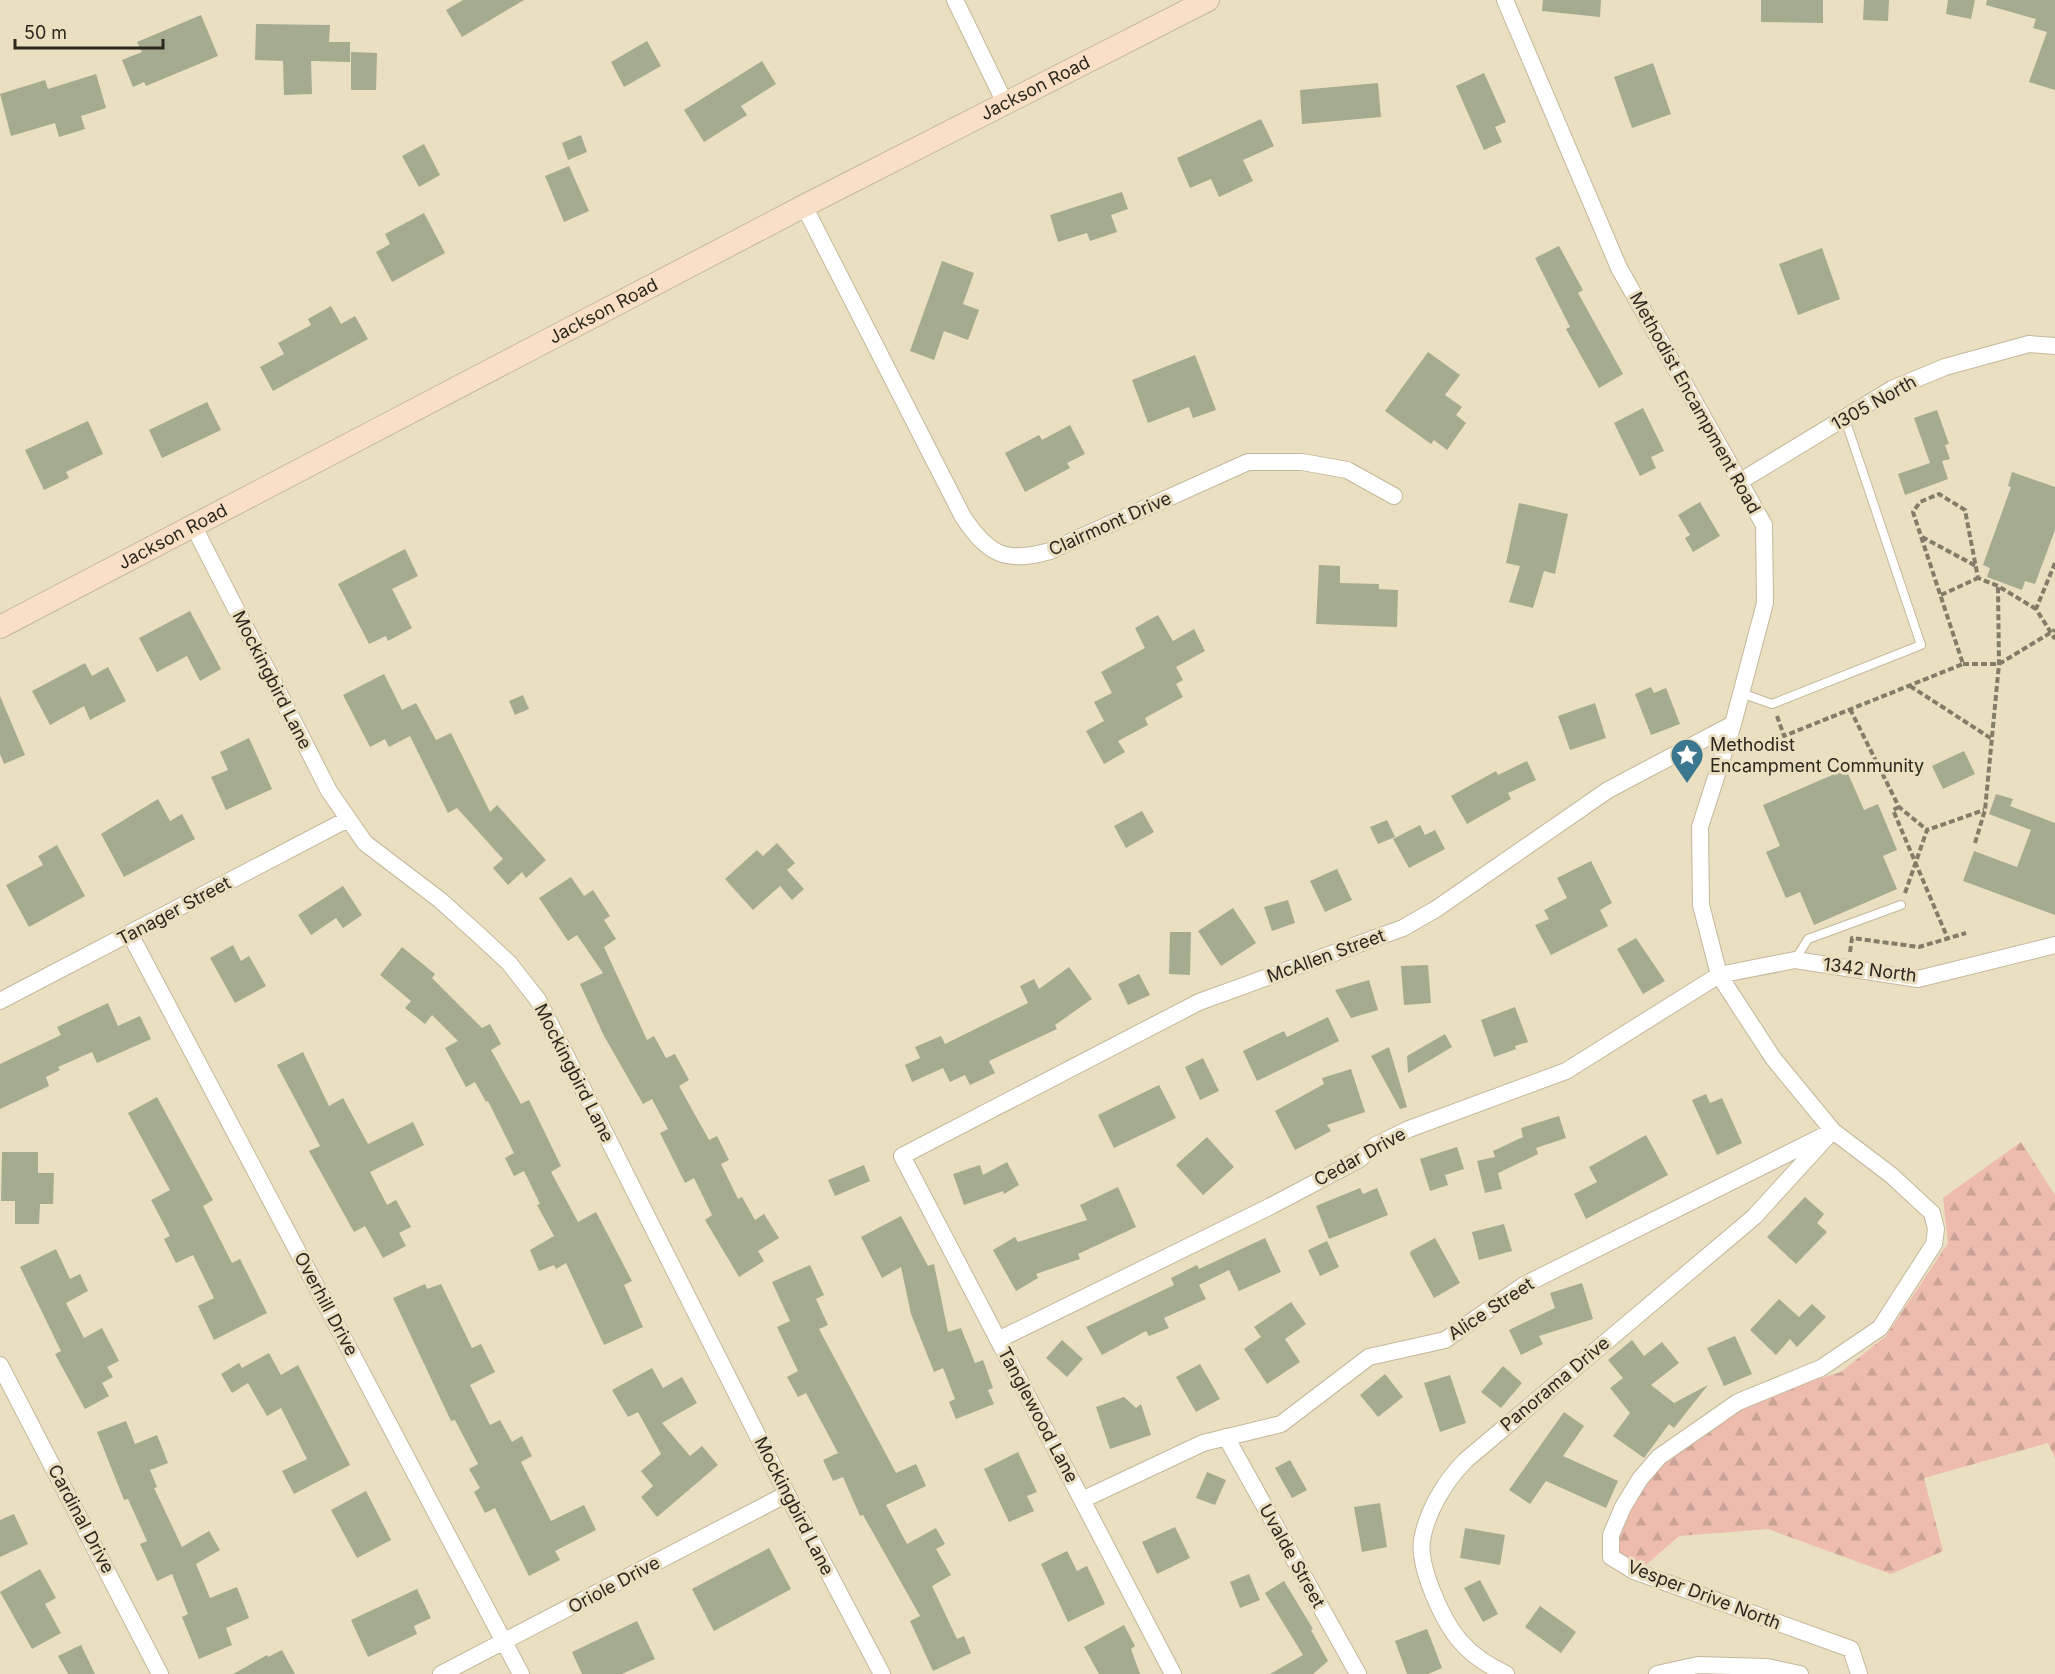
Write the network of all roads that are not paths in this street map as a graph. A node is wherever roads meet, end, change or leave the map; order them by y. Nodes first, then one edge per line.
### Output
1 (955, 0) edge
2 (1208, 0) edge
3 (1505, 0) edge
4 (1006, 105) junction
5 (804, 206) junction
6 (2055, 346) edge
7 (1845, 419) junction
8 (1739, 482) junction
9 (1394, 496) dead end
10 (194, 528) junction
11 (0, 627) edge
12 (1741, 693) junction
13 (1733, 724) junction
14 (348, 819) junction
15 (1900, 905) road end
16 (130, 934) junction
17 (2055, 945) edge
18 (1795, 960) junction
19 (1719, 975) junction
20 (0, 1001) edge
21 (1833, 1131) junction
22 (902, 1156) joint
23 (1924, 1207) joint
24 (998, 1340) junction
25 (0, 1365) edge
26 (1226, 1437) junction
27 (787, 1494) junction
28 (1082, 1500) junction
29 (505, 1642) junction
30 (160, 1674) edge
31 (441, 1674) edge
32 (521, 1674) edge
33 (882, 1674) edge
34 (1173, 1674) edge
35 (1358, 1674) edge
36 (1506, 1674) edge
37 (1657, 1674) edge
38 (1800, 1674) edge
39 (1859, 1674) edge

1 - 4 street
2 - 4 street, Jackson Road
3 - 8 street, Methodist Encampment Road
4 - 5 street, Jackson Road
5 - 9 street, Clairmont Drive
5 - 10 street, Jackson Road
6 - 7 street, 1305 North
7 - 8 street, 1305 North
7 - 12 lane
8 - 12 street, Methodist Encampment Road
10 - 11 street, Jackson Road
10 - 14 street, Mockingbird Lane
12 - 13 street, Methodist Encampment Road
13 - 19 street, Methodist Encampment Road
13 - 22 street, McAllen Street
14 - 16 street, Tanager Street
14 - 27 street, Mockingbird Lane
15 - 18 lane
16 - 20 street, Tanager Street
16 - 29 street, Overhill Drive
17 - 18 street, 1342 North
18 - 19 street, 1342 North
19 - 21 street, Methodist Encampment Road
19 - 24 street, Cedar Drive
21 - 23 street, Methodist Encampment Road
21 - 26 street, Alice Street
21 - 36 street, Panorama Drive
22 - 24 street, Tanglewood Lane
23 - 39 street, Vesper Drive North
24 - 28 street, Tanglewood Lane
25 - 30 street, Cardinal Drive
26 - 28 street, Alice Street
26 - 35 street, Uvalde Street
27 - 29 street, Oriole Drive
27 - 33 street, Mockingbird Lane
28 - 34 street, Tanglewood Lane
29 - 31 street, Oriole Drive
29 - 32 street, Overhill Drive
37 - 38 street

